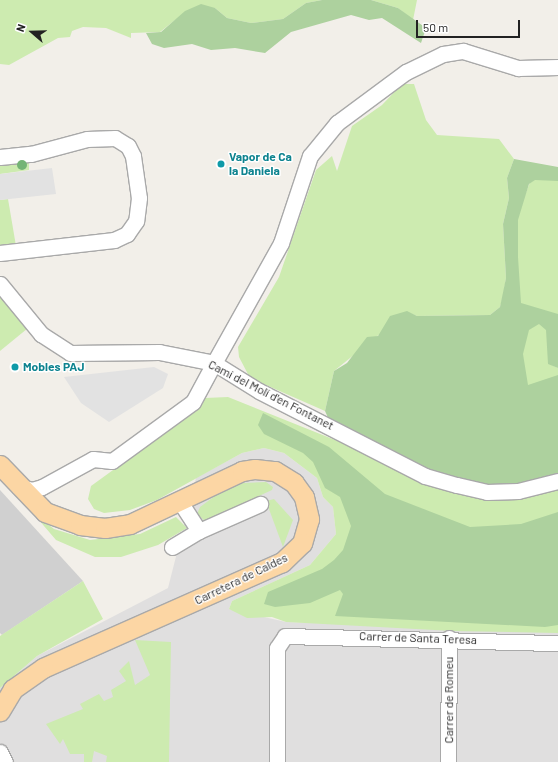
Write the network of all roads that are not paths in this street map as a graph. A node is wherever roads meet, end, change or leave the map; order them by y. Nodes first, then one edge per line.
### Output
1 (558, 67) edge
2 (0, 157) edge
3 (0, 254) edge
4 (0, 284) edge
5 (212, 366) junction
6 (0, 465) edge
7 (558, 481) edge
8 (18, 486) junction
9 (180, 502) junction
10 (260, 504) dead end
11 (199, 531) junction
12 (172, 547) dead end
13 (449, 638) junction
14 (558, 643) edge
15 (0, 711) edge
16 (0, 752) edge
17 (5, 762) edge
18 (277, 762) edge
19 (448, 762) edge

1 - 5 street
2 - 3 street
4 - 5 street, Camí del Molí d'en Fontanet
5 - 7 street, Camí del Molí d'en Fontanet
5 - 8 street, Camí del Molí d'en Fontanet
6 - 8 main road, Carretera de Caldes
8 - 9 main road, Carretera de Caldes
9 - 11 street
9 - 15 main road, Carretera de Caldes
10 - 11 street
11 - 12 street
13 - 14 street, Carrer de Santa Teresa
13 - 18 street, Carrer de Santa Teresa
13 - 19 street, Carrer de Romeu
16 - 17 street

